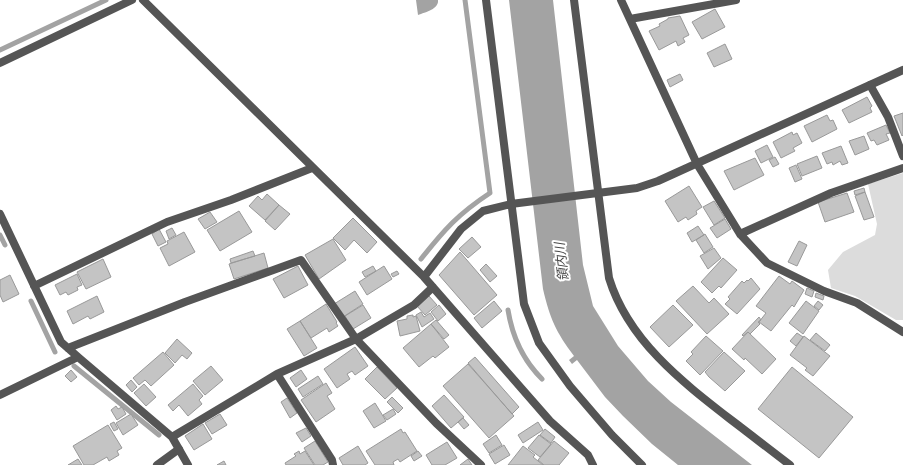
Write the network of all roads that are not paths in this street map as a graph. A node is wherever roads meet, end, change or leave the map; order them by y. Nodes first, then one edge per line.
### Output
1 (132, 0) edge
2 (143, 0) edge
3 (486, 0) edge
4 (574, 0) edge
5 (621, 0) edge
6 (736, 0) edge
7 (630, 19) junction
8 (0, 63) edge
9 (903, 70) edge
10 (870, 85) junction
11 (903, 156) edge
12 (697, 164) junction
13 (312, 168) junction
14 (903, 168) edge
15 (596, 194) junction
16 (513, 204) junction
17 (0, 214) edge
18 (740, 234) junction
19 (424, 277) junction
20 (34, 286) junction
21 (433, 287) junction
22 (903, 332) edge
23 (356, 339) junction
24 (68, 348) junction
25 (78, 357) junction
26 (277, 374) junction
27 (0, 395) edge
28 (172, 437) junction
29 (179, 449) junction
30 (157, 465) edge
31 (188, 465) edge
32 (333, 465) edge
33 (481, 465) edge
34 (593, 465) edge
35 (642, 465) edge
36 (790, 465) edge

1 - 8 street
2 - 13 street
3 - 16 street
4 - 15 street
5 - 7 street
6 - 7 street
7 - 12 street
9 - 10 street
10 - 11 street
10 - 12 street
12 - 15 street
12 - 18 street
13 - 19 street
13 - 20 street
14 - 18 street
15 - 16 street
15 - 36 street
16 - 19 street
16 - 35 street
17 - 20 street
18 - 22 street
19 - 21 street
20 - 24 street
21 - 23 street
21 - 34 street
23 - 24 street
23 - 26 street
23 - 33 street
24 - 25 street
25 - 27 street
25 - 28 street
26 - 28 street
26 - 32 street
28 - 29 street
29 - 30 street
29 - 31 street

